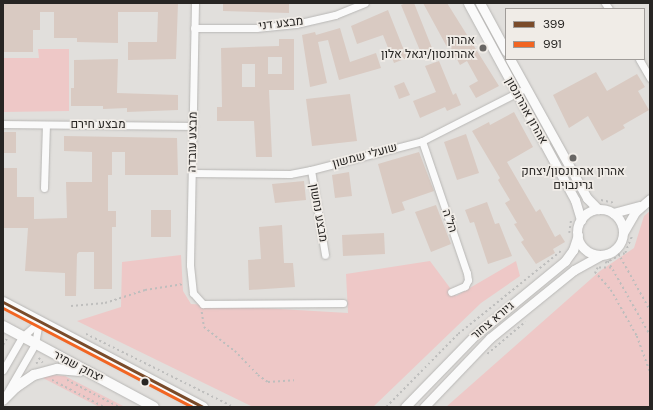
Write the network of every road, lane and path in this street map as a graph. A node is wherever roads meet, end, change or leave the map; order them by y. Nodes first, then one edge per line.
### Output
1 (195, 3) edge
2 (365, 3) edge
3 (474, 4) edge
4 (194, 28) junction
5 (505, 50) edge
6 (511, 60) edge
7 (639, 60) edge
8 (650, 78) edge
9 (526, 88) junction
10 (517, 93) junction
11 (3, 124) edge
12 (46, 125) junction
13 (193, 126) junction
14 (422, 140) junction
15 (311, 170) junction
16 (192, 173) junction
17 (44, 188) dead end
18 (650, 199) edge
19 (642, 204) junction
20 (579, 209) junction
21 (598, 209) junction
22 (613, 213) junction
23 (581, 220) junction
24 (623, 234) junction
25 (573, 235) junction
26 (616, 249) junction
27 (603, 254) junction
28 (326, 255) dead end
29 (611, 268) junction
30 (590, 269) dead end
31 (595, 272) junction
32 (191, 281) junction
33 (451, 292) dead end
34 (3, 302) edge
35 (343, 303) dead end
36 (203, 304) junction
37 (71, 306) dead end
38 (650, 310) edge
39 (530, 317) dead end
40 (39, 321) junction
41 (3, 326) edge
42 (80, 331) dead end
43 (650, 335) edge
44 (22, 337) junction
45 (35, 344) junction
46 (39, 358) dead end
47 (484, 358) dead end
48 (3, 370) edge
49 (48, 370) junction
50 (650, 372) edge
51 (92, 374) junction
52 (62, 378) dead end
53 (294, 380) dead end
54 (3, 400) edge
55 (119, 407) edge
56 (154, 407) edge
57 (203, 407) edge
58 (234, 407) edge
59 (405, 407) edge
60 (424, 407) edge

1 - 4 street, מבצע עובדה
2 - 4 street, מבצע דני
3 - 5 street, אהרון אהרונסון
3 - 10 street, אהרון אהרונסון
4 - 13 street, מבצע עובדה
6 - 9 street, אהרון אהרונסון
7 - 8 street
9 - 10 street, שועלי שמשון
9 - 21 street, אהרון אהרונסון
10 - 14 street, שועלי שמשון
10 - 20 street, אהרון אהרונסון
11 - 12 street, מבצע חירם
12 - 13 street, מבצע חירם
12 - 17 street
13 - 16 street, מבצע עובדה
14 - 15 street, שועלי שמשון
14 - 33 street, הל"ה
15 - 16 street, שועלי שמשון
15 - 28 street, מבצע נחשון
16 - 32 street, מבצע עובדה
18 - 19 street
19 - 22 street
19 - 24 street
20 - 23 street, אהרון אהרונסון
20 - 25 path
21 - 22 street
21 - 23 street
22 - 24 street
23 - 25 street
24 - 26 street
25 - 27 street
25 - 59 street, גיורא צחור
26 - 27 street
26 - 38 path
27 - 29 path
27 - 60 street, גיורא צחור
29 - 31 path
29 - 43 path
30 - 31 path
31 - 50 path
32 - 36 street
32 - 37 path
34 - 40 main road, יצחק שמיר
35 - 36 street
36 - 53 path
39 - 47 path
40 - 44 street
40 - 45 street
40 - 57 main road, יצחק שמיר
41 - 44 main road, יצחק שמיר
42 - 58 path
44 - 45 main road, יצחק שמיר
44 - 48 street
45 - 51 main road, יצחק שמיר
45 - 54 street
46 - 49 path
49 - 51 main road
49 - 54 main road
51 - 56 main road, יצחק שמיר
52 - 55 path

